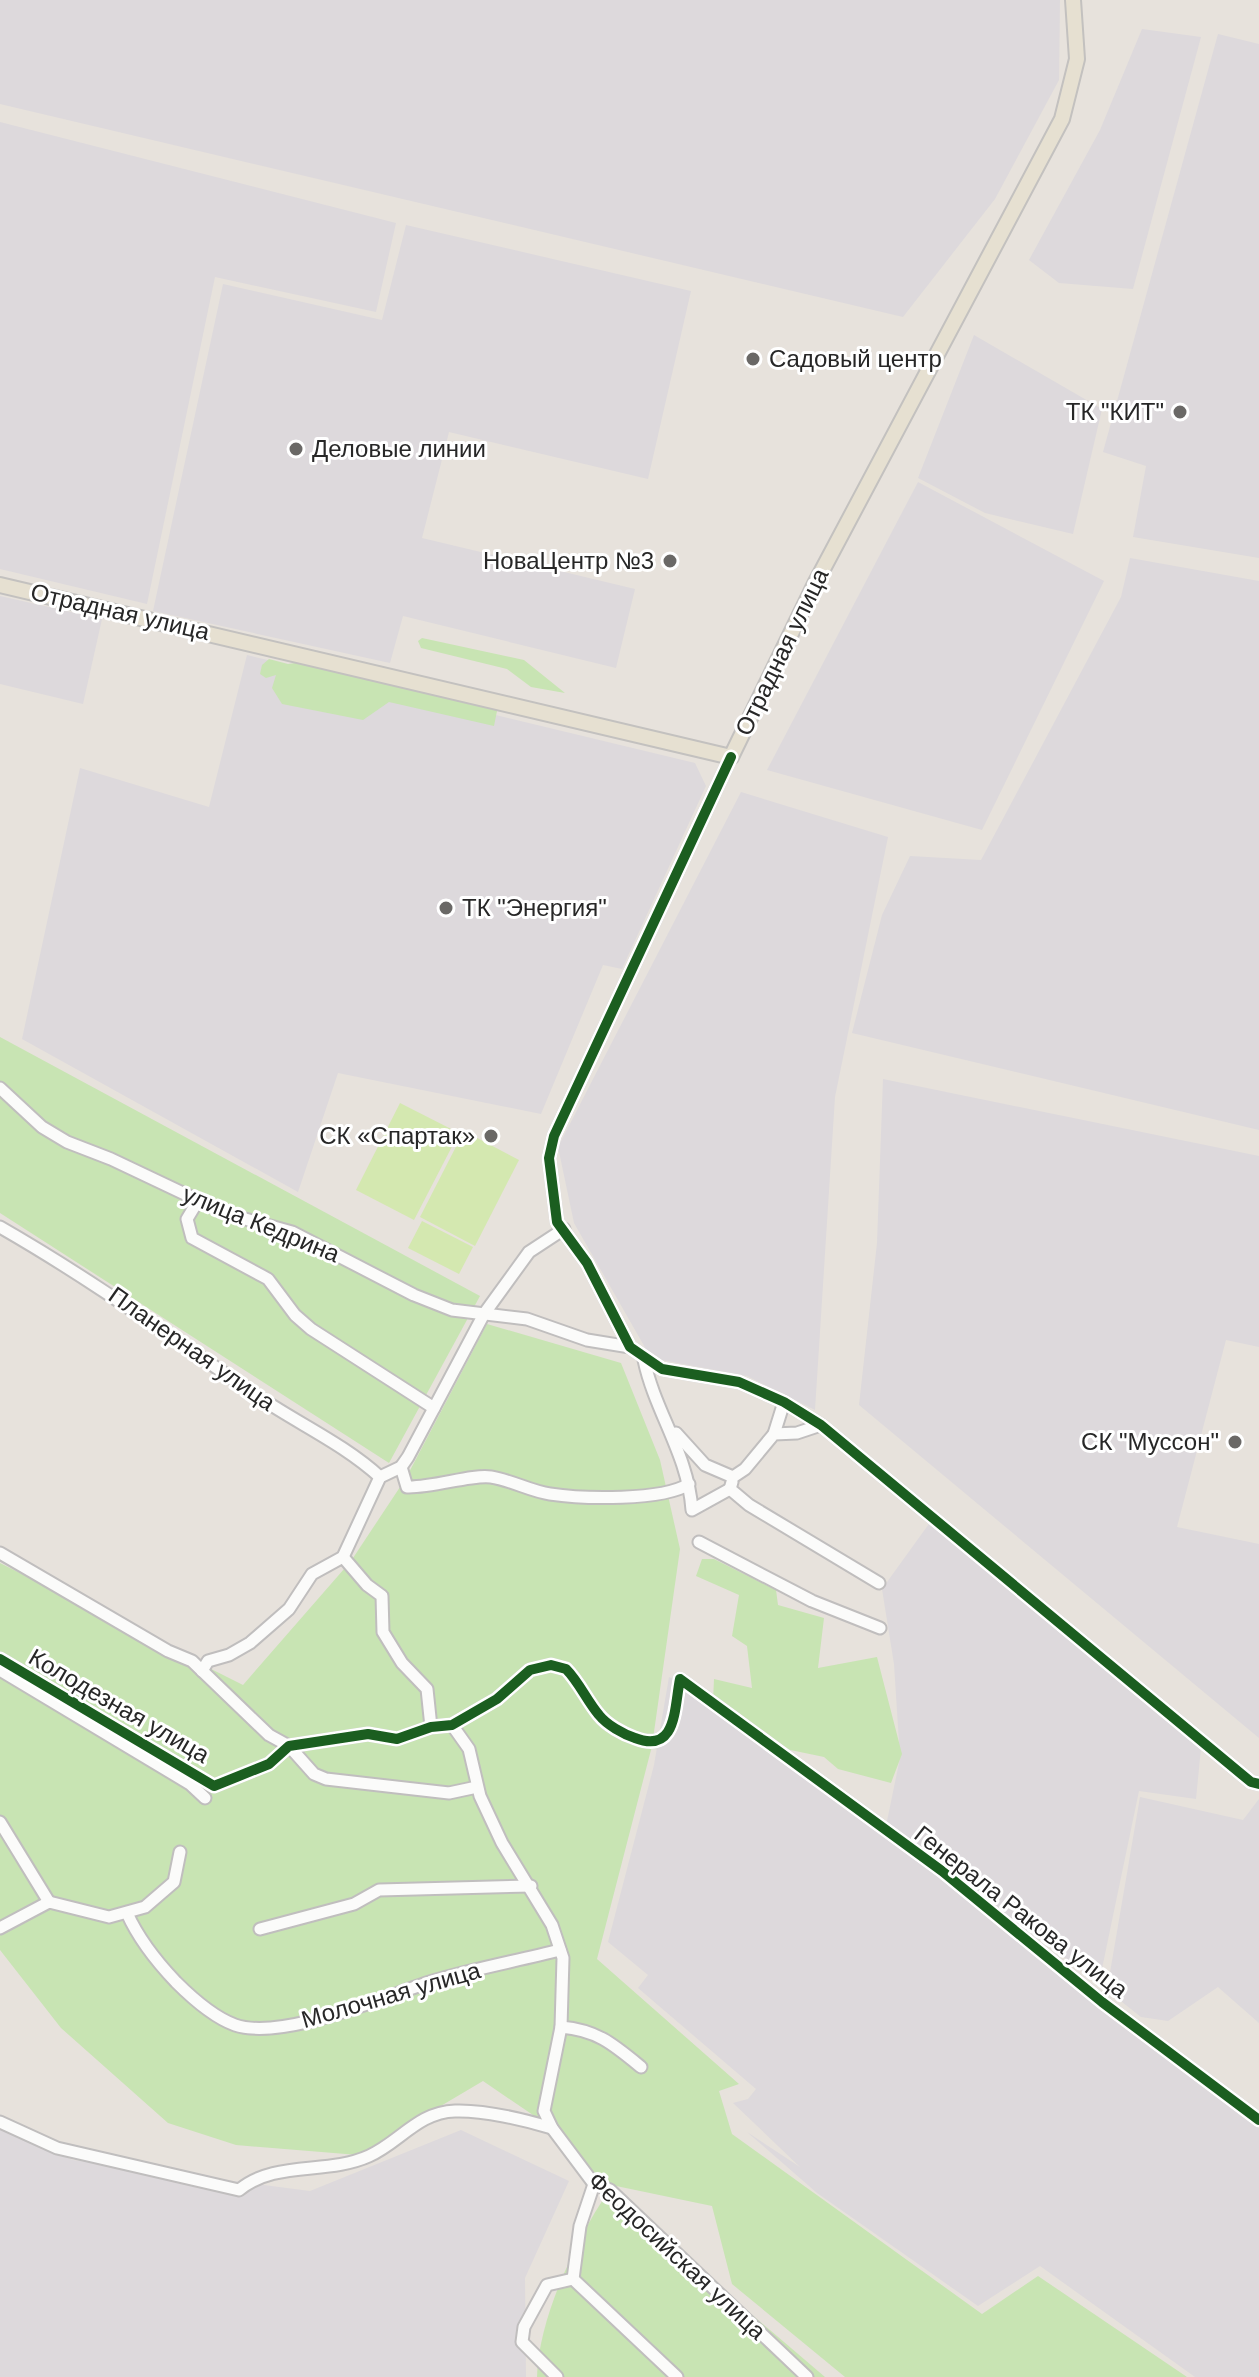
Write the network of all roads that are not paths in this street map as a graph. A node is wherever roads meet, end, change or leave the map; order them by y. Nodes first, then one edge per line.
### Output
1 (1073, 0) edge
2 (0, 585) edge
3 (731, 757) junction
4 (0, 1088) edge
5 (199, 1199) junction
6 (0, 1227) edge
7 (564, 1229) junction
8 (484, 1314) junction
9 (630, 1347) junction
10 (644, 1360) junction
11 (784, 1402) junction
12 (434, 1408) junction
13 (668, 1423) junction
14 (821, 1425) junction
15 (774, 1434) junction
16 (401, 1467) junction
17 (380, 1477) junction
18 (732, 1483) junction
19 (689, 1484) junction
20 (699, 1542) dead end
21 (0, 1553) edge
22 (343, 1557) junction
23 (879, 1583) dead end
24 (880, 1628) dead end
25 (0, 1659) edge
26 (0, 1670) edge
27 (202, 1671) junction
28 (680, 1679) joint
29 (452, 1725) junction
30 (431, 1727) junction
31 (289, 1746) junction
32 (1259, 1784) edge
33 (477, 1787) junction
34 (205, 1798) dead end
35 (0, 1822) edge
36 (180, 1852) dead end
37 (531, 1886) junction
38 (49, 1902) junction
39 (127, 1913) junction
40 (0, 1928) edge
41 (260, 1929) dead end
42 (560, 1950) junction
43 (561, 2027) junction
44 (641, 2067) dead end
45 (1259, 2120) edge
46 (0, 2122) edge
47 (552, 2128) junction
48 (594, 2184) junction
49 (573, 2279) junction
50 (555, 2375) edge
51 (677, 2377) edge
52 (807, 2377) edge

1 - 3 main road, Отрадная улица
2 - 3 main road, Отрадная улица
3 - 7 street
4 - 5 street, улица Кедрина
5 - 8 street, улица Кедрина
5 - 12 street
6 - 17 street, Планерная улица
7 - 8 street
7 - 9 street
8 - 9 street, улица Кедрина
8 - 12 street
9 - 10 street
10 - 11 street
10 - 13 street
11 - 14 street
11 - 15 street
12 - 16 street
13 - 18 street
13 - 19 street
14 - 15 street
14 - 32 street
15 - 18 street
16 - 17 street
16 - 19 street
17 - 22 street
18 - 19 street
18 - 23 street
20 - 24 street
21 - 27 street
22 - 27 street
22 - 30 street
25 - 31 street, Колодезная улица
26 - 34 street, Колодезная улица
27 - 31 street
28 - 29 street, Колодезная улица
28 - 45 street, Генерала Ракова улица
29 - 30 street, Колодезная улица
29 - 33 street
30 - 31 street, Колодезная улица
31 - 33 street
33 - 37 street
35 - 38 street
36 - 39 street
37 - 41 street
37 - 42 street
38 - 39 street
38 - 40 street
39 - 42 street, Молочная улица
42 - 43 street
43 - 44 street
43 - 47 street
46 - 47 street
47 - 48 street, Феодосийская улица
48 - 49 street
48 - 52 street, Феодосийская улица
49 - 50 street
49 - 51 street

